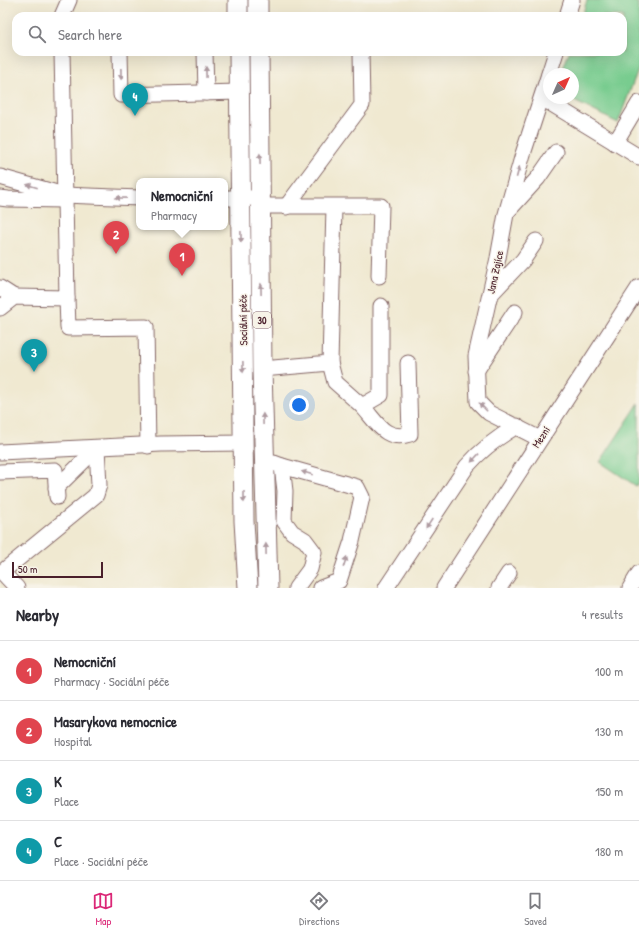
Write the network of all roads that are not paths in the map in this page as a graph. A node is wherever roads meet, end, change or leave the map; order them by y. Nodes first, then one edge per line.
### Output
1 (69, 0) edge
2 (238, 0) edge
3 (258, 0) edge
4 (572, 0) edge
5 (64, 12) edge
6 (238, 12) edge
7 (258, 12) edge
8 (568, 12) edge
9 (62, 56) edge
10 (120, 56) edge
11 (205, 56) edge
12 (239, 56) edge
13 (259, 56) edge
14 (361, 56) edge
15 (555, 56) edge
16 (551, 68) edge
17 (239, 92) junction
18 (206, 93) junction
19 (543, 95) edge
20 (542, 98) junction
21 (639, 103) edge
22 (615, 143) junction
23 (556, 152) dead end
24 (639, 157) edge
25 (0, 177) edge
26 (64, 197) junction
27 (4, 198) edge
28 (136, 198) edge
29 (233, 198) edge
30 (260, 202) junction
31 (286, 206) junction
32 (334, 207) junction
33 (506, 214) junction
34 (536, 241) dead end
35 (379, 276) dead end
36 (639, 287) edge
37 (0, 288) edge
38 (490, 295) junction
39 (14, 297) junction
40 (67, 298) junction
41 (635, 302) edge
42 (381, 306) dead end
43 (0, 308) edge
44 (514, 312) dead end
45 (330, 363) junction
46 (408, 363) dead end
47 (262, 370) junction
48 (476, 371) junction
49 (362, 406) junction
50 (517, 426) junction
51 (540, 439) junction
52 (244, 443) junction
53 (155, 445) junction
54 (97, 448) junction
55 (0, 452) edge
56 (264, 458) junction
57 (282, 466) junction
58 (0, 472) edge
59 (1, 571) edge
60 (509, 573) dead end
61 (639, 573) edge
62 (17, 588) edge
63 (248, 588) edge
64 (268, 588) edge
65 (296, 588) edge
66 (321, 588) edge
67 (386, 588) edge
68 (444, 588) edge
69 (499, 588) edge
70 (630, 588) edge

1 - 5 street
2 - 6 main road
3 - 7 main road
4 - 8 street
9 - 26 street
10 -> 18 street
18 -> 11 street
12 - 17 main road, Sociální péče / 30
30 -> 13 main road, Sociální péče / 30
14 - 31 street
15 - 16 street, Jana Zajíce
17 - 18 street
17 - 29 main road, Sociální péče / 30
19 - 20 street, Jana Zajíce
20 - 22 street
33 -> 20 street, Jana Zajíce
21 - 22 street
22 - 24 street
23 - 33 street
26 -> 25 street
26 - 27 street
28 -> 26 street
26 - 40 street
29 - 30 street
29 -> 52 main road, Sociální péče / 30
30 - 31 street
47 -> 30 main road, Sociální péče / 30
31 - 32 street
32 - 35 street
32 - 45 street
33 - 38 street, Jana Zajíce
34 - 38 street
36 - 41 street, Mezní
37 - 39 street
38 - 48 street, Jana Zajíce
39 - 40 street
39 - 43 street
40 - 53 street
41 - 51 street, Mezní
42 - 49 street
44 - 48 street
45 - 47 street
45 - 49 street
46 - 49 street
56 -> 47 main road, Sociální péče / 30
50 -> 48 street, Jana Zajíce
50 - 51 street, Jana Zajíce
50 -> 67 street
51 - 68 street, Mezní
52 - 53 street
52 -> 63 main road, Sociální péče / 30
53 - 54 street
54 - 55 street
54 - 58 street
54 - 59 street
56 - 57 street
64 -> 56 main road, Sociální péče / 30
57 - 65 street
66 -> 57 street
59 - 62 street
60 - 69 street
61 - 70 street

